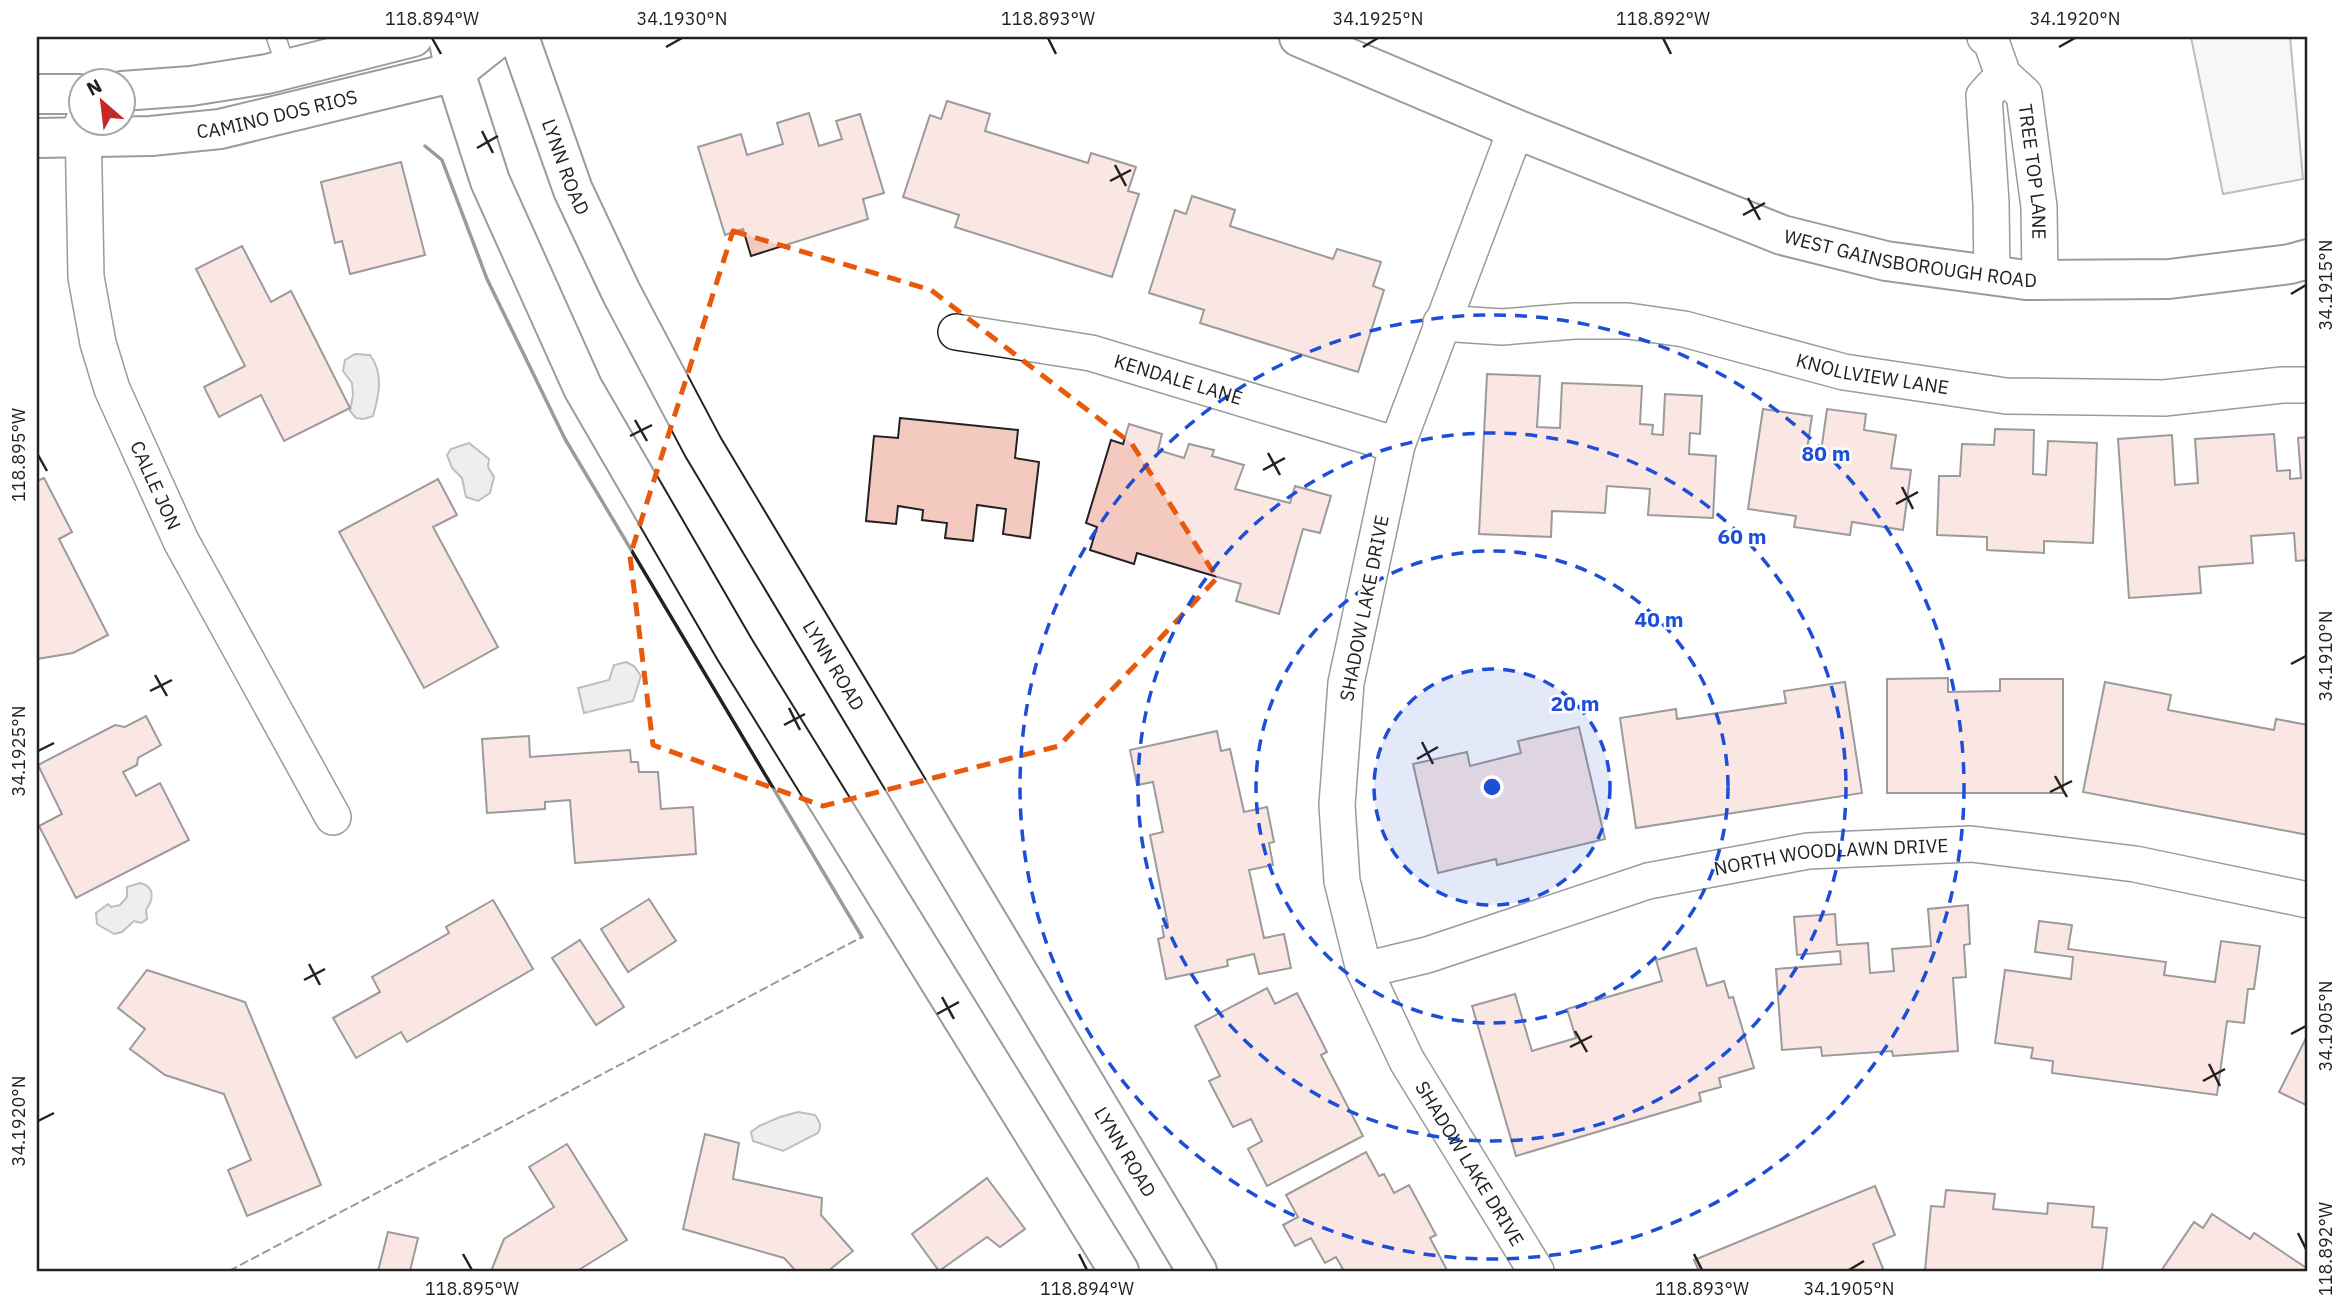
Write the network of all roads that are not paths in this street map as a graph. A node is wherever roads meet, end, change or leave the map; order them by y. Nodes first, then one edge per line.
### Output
1 (413, 37) edge
2 (499, 37) edge
3 (519, 37) edge
4 (1299, 37) edge
5 (1994, 38) edge
6 (281, 53) edge
7 (452, 54) edge
8 (2003, 75) junction
9 (136, 90) edge
10 (37, 94) edge
11 (66, 94) edge
12 (1516, 129) junction
13 (136, 130) edge
14 (66, 134) edge
15 (83, 136) edge
16 (37, 138) edge
17 (2308, 259) edge
18 (1992, 275) junction
19 (2040, 279) junction
20 (1441, 323) junction
21 (956, 332) dead end
22 (2308, 385) edge
23 (1397, 445) junction
24 (333, 817) dead end
25 (2308, 900) edge
26 (1364, 970) junction
27 (1119, 1271) edge
28 (1197, 1271) edge
29 (1536, 1271) edge

1 - 6 main road
2 - 7 main road, CAMINO DOS RIOS
3 - 28 main road, LYNN ROAD
4 - 12 main road, WEST GAINSBOROUGH ROAD
5 - 8 street, TREE TOP LANE
6 - 9 main road
7 - 13 main road, CAMINO DOS RIOS
7 - 27 main road
8 - 18 street, TREE TOP LANE
8 - 19 street, TREE TOP LANE
10 - 11 main road
12 - 18 main road, WEST GAINSBOROUGH ROAD
12 - 20 street, SHADOW LAKE DRIVE
14 - 16 main road, CAMINO DOS RIOS
15 - 24 street, CALLE JON
17 - 19 main road, WEST GAINSBOROUGH ROAD
18 - 19 main road, WEST GAINSBOROUGH ROAD
20 - 22 street, KNOLLVIEW LANE
20 - 23 street, SHADOW LAKE DRIVE
21 - 23 street, KENDALE LANE
23 - 26 street, SHADOW LAKE DRIVE
25 - 26 street, NORTH WOODLAWN DRIVE
26 - 29 street, SHADOW LAKE DRIVE

